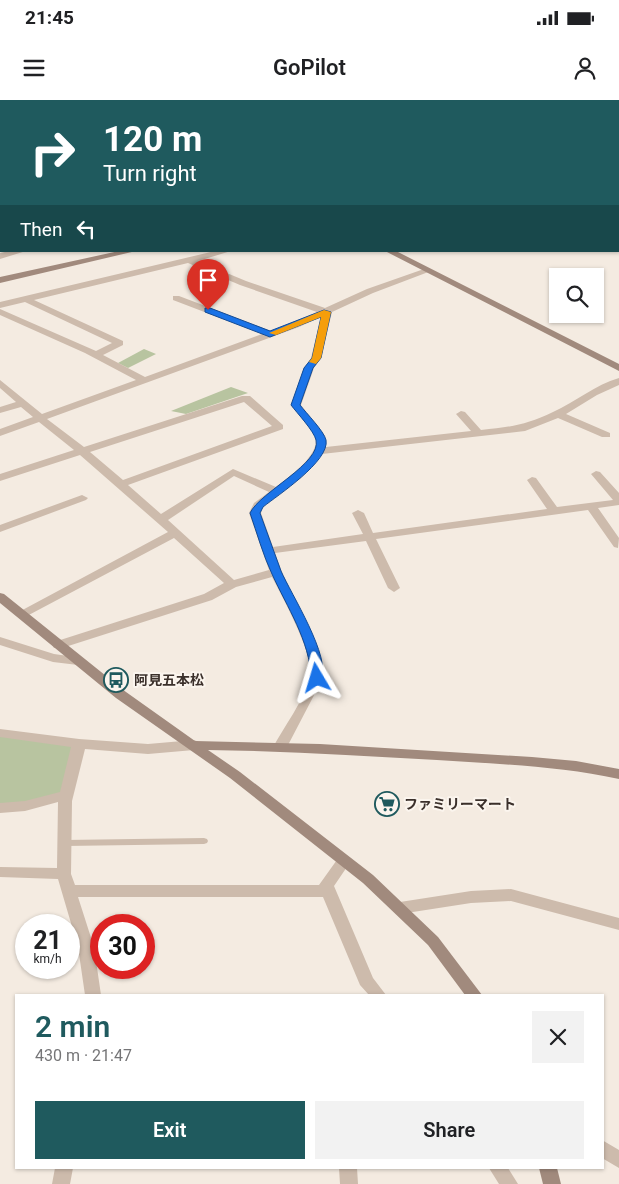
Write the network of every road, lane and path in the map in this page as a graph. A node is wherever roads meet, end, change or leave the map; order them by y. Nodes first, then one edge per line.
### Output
1 (18, 252) edge
2 (127, 252) edge
3 (223, 252) edge
4 (390, 252) edge
5 (0, 256) edge
6 (189, 260) junction
7 (427, 272) junction
8 (0, 280) edge
9 (176, 298) dead end
10 (26, 299) junction
11 (0, 305) edge
12 (0, 312) edge
13 (326, 312) junction
14 (270, 334) junction
15 (95, 355) junction
16 (619, 368) edge
17 (144, 380) junction
18 (619, 381) edge
19 (0, 382) edge
20 (23, 403) junction
21 (0, 410) edge
22 (461, 414) dead end
23 (558, 414) junction
24 (42, 420) junction
25 (0, 433) edge
26 (478, 433) junction
27 (606, 435) dead end
28 (320, 450) junction
29 (83, 452) junction
30 (596, 474) dead end
31 (0, 478) edge
32 (532, 480) dead end
33 (121, 484) junction
34 (276, 492) junction
35 (82, 498) dead end
36 (619, 501) edge
37 (591, 506) junction
38 (554, 511) junction
39 (358, 513) dead end
40 (160, 520) junction
41 (0, 529) edge
42 (175, 533) junction
43 (370, 537) junction
44 (618, 545) edge
45 (268, 551) junction
46 (276, 572) junction
47 (232, 584) junction
48 (394, 588) dead end
49 (0, 596) edge
50 (21, 614) junction
51 (0, 641) edge
52 (58, 645) junction
53 (78, 661) junction
54 (0, 733) edge
55 (79, 744) junction
56 (194, 745) junction
57 (280, 747) junction
58 (619, 774) edge
59 (66, 795) junction
60 (0, 808) edge
61 (204, 841) dead end
62 (65, 843) junction
63 (344, 861) junction
64 (0, 872) edge
65 (64, 874) junction
66 (70, 890) junction
67 (328, 891) junction
68 (400, 908) junction
69 (619, 924) edge
70 (93, 994) edge
71 (377, 994) edge
72 (473, 994) edge
73 (604, 1149) edge
74 (619, 1160) edge
75 (64, 1169) edge
76 (348, 1169) edge
77 (499, 1169) edge
78 (548, 1169) edge
79 (61, 1184) edge
80 (349, 1184) edge
81 (509, 1184) edge
82 (552, 1184) edge

1 - 5 street
2 - 8 street
3 - 6 street
4 - 7 street
6 - 10 street
6 - 13 street
7 - 13 street
7 - 16 street
9 - 14 street
10 - 11 street
10 - 15 street
12 - 15 street
13 - 14 street
13 - 28 street
14 - 17 street
15 - 17 street
17 - 24 street
18 - 23 street
19 - 20 street
20 - 21 street
20 - 24 street
22 - 26 street
23 - 26 street
23 - 27 street
24 - 25 street
24 - 29 street
26 - 28 street
28 - 34 street
29 - 31 street
29 - 33 street
29 - 33 street
30 - 36 street
32 - 38 street
33 - 40 street
34 - 40 street
34 - 45 street
35 - 41 street
36 - 37 street
37 - 38 street
37 - 44 street
38 - 43 street
39 - 43 street
40 - 42 street
42 - 47 street
42 - 50 street
43 - 45 street
43 - 48 street
45 - 46 street
46 - 47 street
46 - 57 street
47 - 52 street
49 - 50 street
50 - 52 street
51 - 53 street
52 - 53 street
53 - 56 street
54 - 55 street
55 - 56 street
55 - 59 street
56 - 57 street
56 - 63 street
57 - 58 street
59 - 60 street
59 - 62 street
61 - 62 lane
62 - 65 street
63 - 67 street
63 - 68 street
64 - 65 street
65 - 66 street
66 - 67 street
66 - 70 street
67 - 71 street
68 - 69 street
68 - 72 street
73 - 74 street
75 - 79 street
76 - 80 street
77 - 81 street
78 - 82 street

